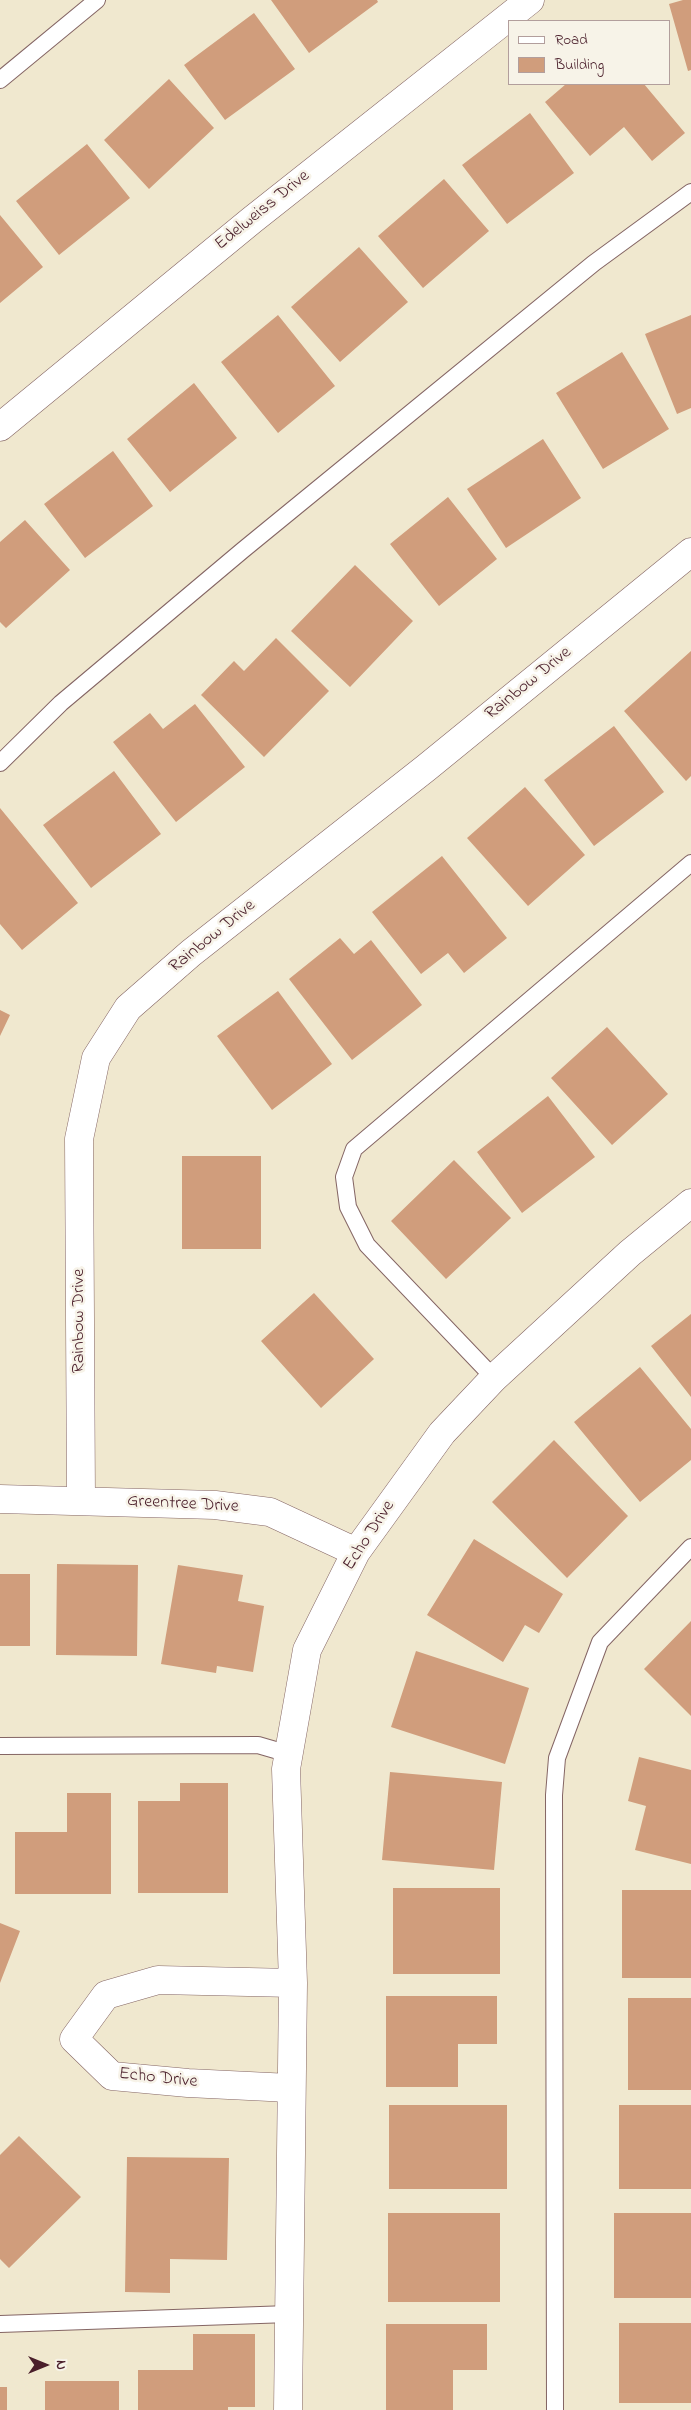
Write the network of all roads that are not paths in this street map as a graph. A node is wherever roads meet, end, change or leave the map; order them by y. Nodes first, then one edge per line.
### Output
1 (97, 0) edge
2 (530, 0) edge
3 (0, 80) edge
4 (691, 192) edge
5 (0, 427) edge
6 (691, 552) edge
7 (0, 763) edge
8 (691, 863) edge
9 (691, 1202) edge
10 (494, 1378) junction
11 (0, 1499) edge
12 (81, 1500) junction
13 (691, 1547) edge
14 (356, 1552) junction
15 (0, 1746) edge
16 (289, 1754) junction
17 (293, 1983) junction
18 (290, 2088) junction
19 (289, 2314) junction
20 (0, 2324) edge
21 (288, 2410) edge
22 (555, 2410) edge

1 - 3 lane
2 - 5 street, Edelweiss Drive
4 - 7 lane
6 - 12 street, Rainbow Drive
8 - 10 lane
9 - 10 street, Echo Drive
10 - 14 street, Echo Drive
11 - 12 street, Greentree Drive
12 - 14 street, Greentree Drive
13 - 22 lane
14 - 16 street, Echo Drive
15 - 16 lane
16 - 17 street, Echo Drive
17 - 18 street, Echo Drive
17 - 18 street, Echo Drive
18 - 19 street, Echo Drive
19 - 20 lane
19 - 21 street, Echo Drive

